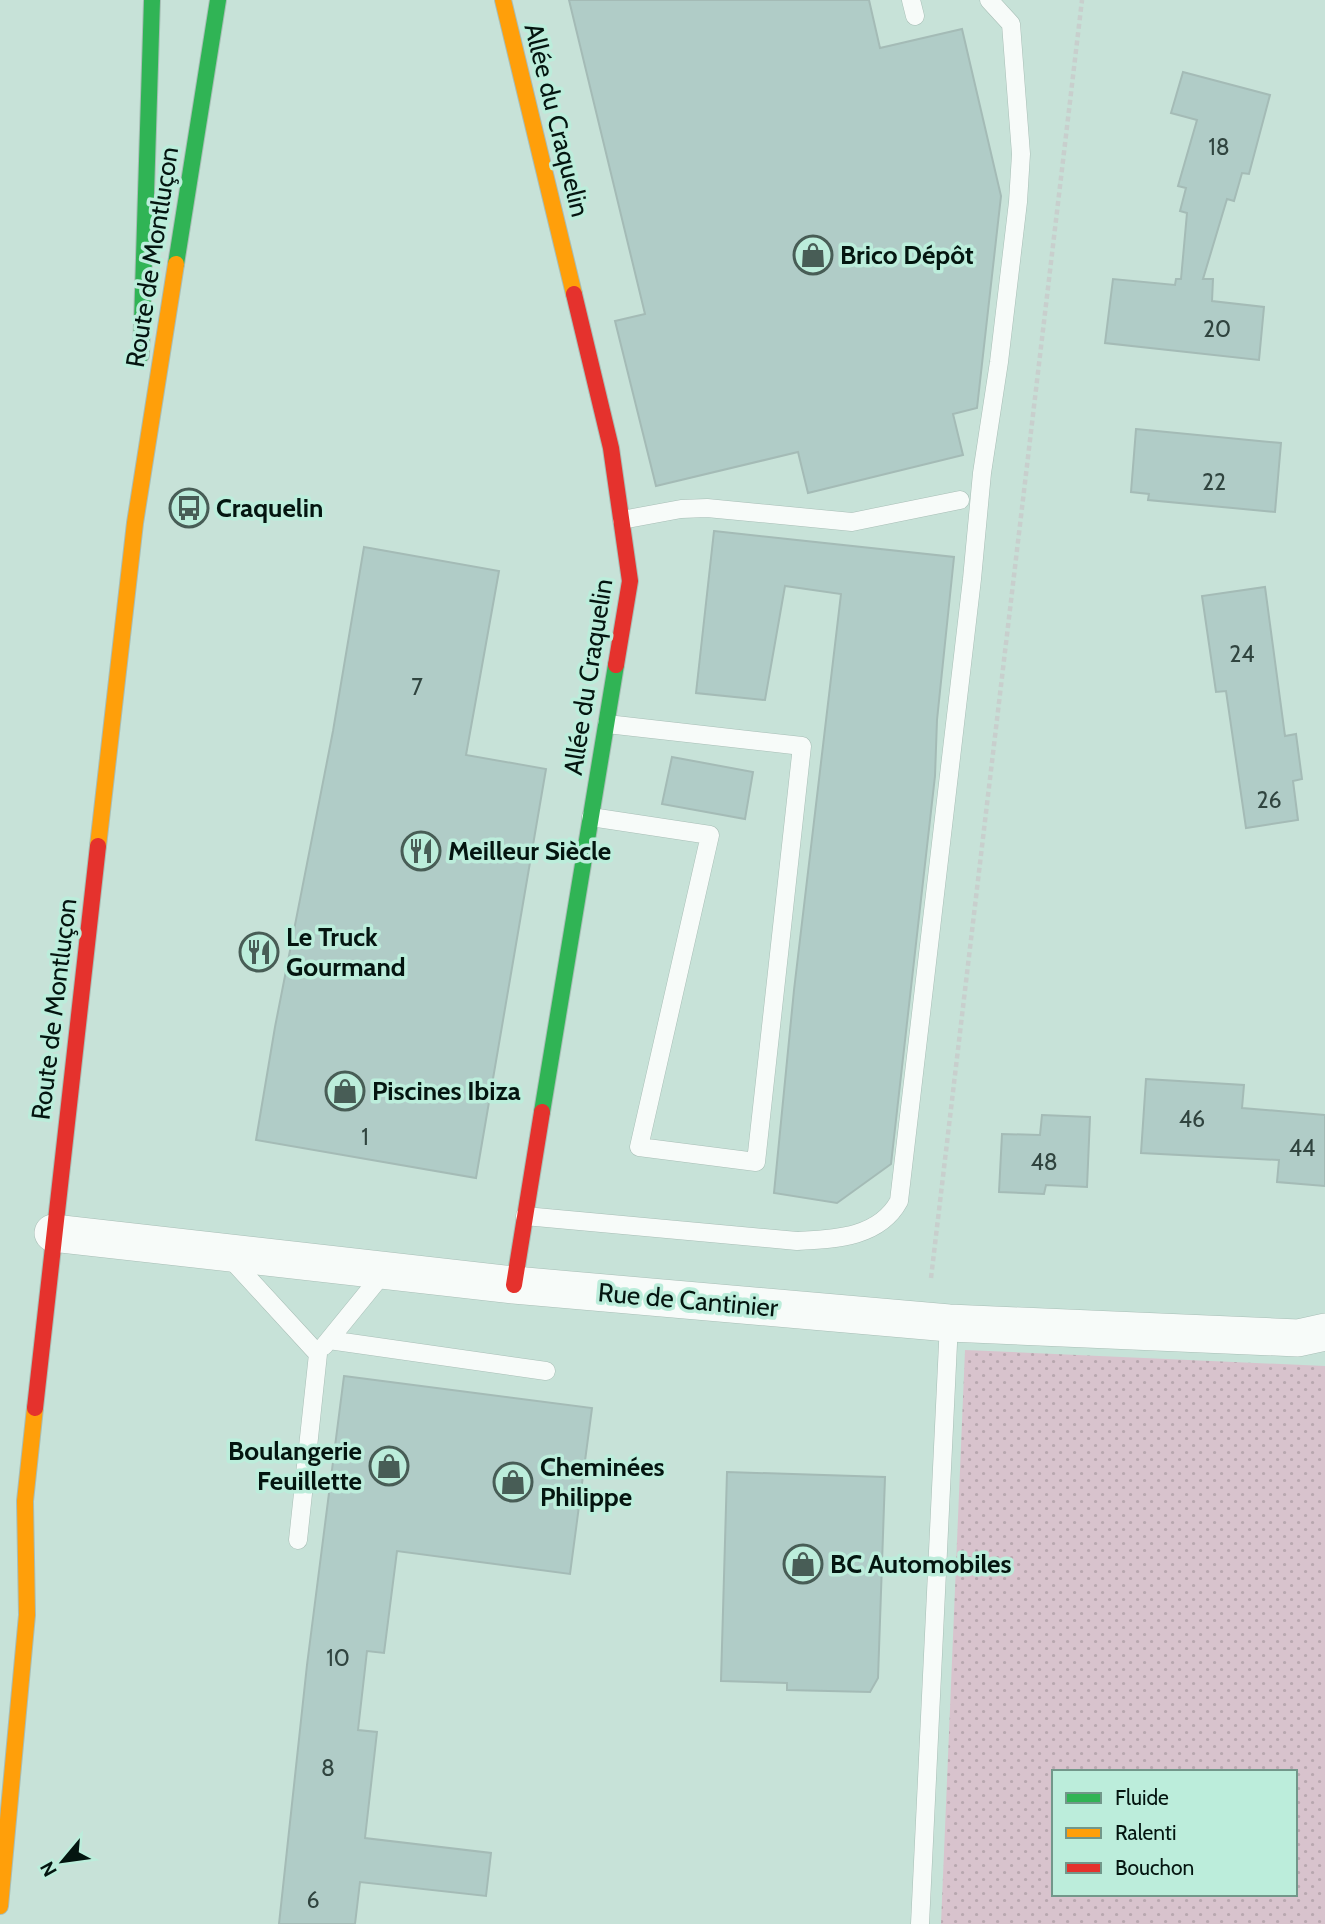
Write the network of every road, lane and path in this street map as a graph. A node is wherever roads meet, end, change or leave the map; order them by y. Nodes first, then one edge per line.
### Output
1 (152, 0) edge
2 (218, 0) edge
3 (503, 0) edge
4 (989, 0) edge
5 (1082, 0) edge
6 (982, 473) junction
7 (960, 500) junction
8 (977, 519) junction
9 (622, 520) junction
10 (135, 523) junction
11 (607, 724) junction
12 (592, 817) junction
13 (526, 1216) junction
14 (53, 1233) junction
15 (225, 1253) junction
16 (385, 1271) junction
17 (514, 1285) junction
18 (938, 1322) junction
19 (1325, 1332) edge
20 (323, 1347) junction
21 (546, 1371) dead end
22 (25, 1501) junction
23 (298, 1540) dead end
24 (8, 1552) dead end
25 (0, 1906) edge
26 (920, 1924) edge

1 - 10 main road, Route de Montluçon
2 - 10 main road, Route de Montluçon
3 - 9 main road, Allée du Craquelin
4 - 6 lane
5 - 18 path
6 - 7 lane
6 - 8 lane
7 - 8 lane
7 - 9 lane
8 - 13 lane
9 - 11 main road, Allée du Craquelin
10 - 14 main road, Route de Montluçon
11 - 12 main road, Allée du Craquelin
11 - 12 lane
12 - 13 main road, Allée du Craquelin
13 - 17 main road, Allée du Craquelin
14 - 15 street, Rue de Cantinier
14 - 22 main road, Route de Montluçon
15 - 16 street, Rue de Cantinier
15 - 20 lane
16 - 17 street, Rue de Cantinier
16 - 20 lane
17 - 18 street, Rue de Cantinier
18 - 19 street, Rue de Cantinier
18 - 26 lane
20 - 21 lane
20 - 23 lane
22 - 24 main road, Route de Montluçon
22 - 25 main road, Route de Montluçon

